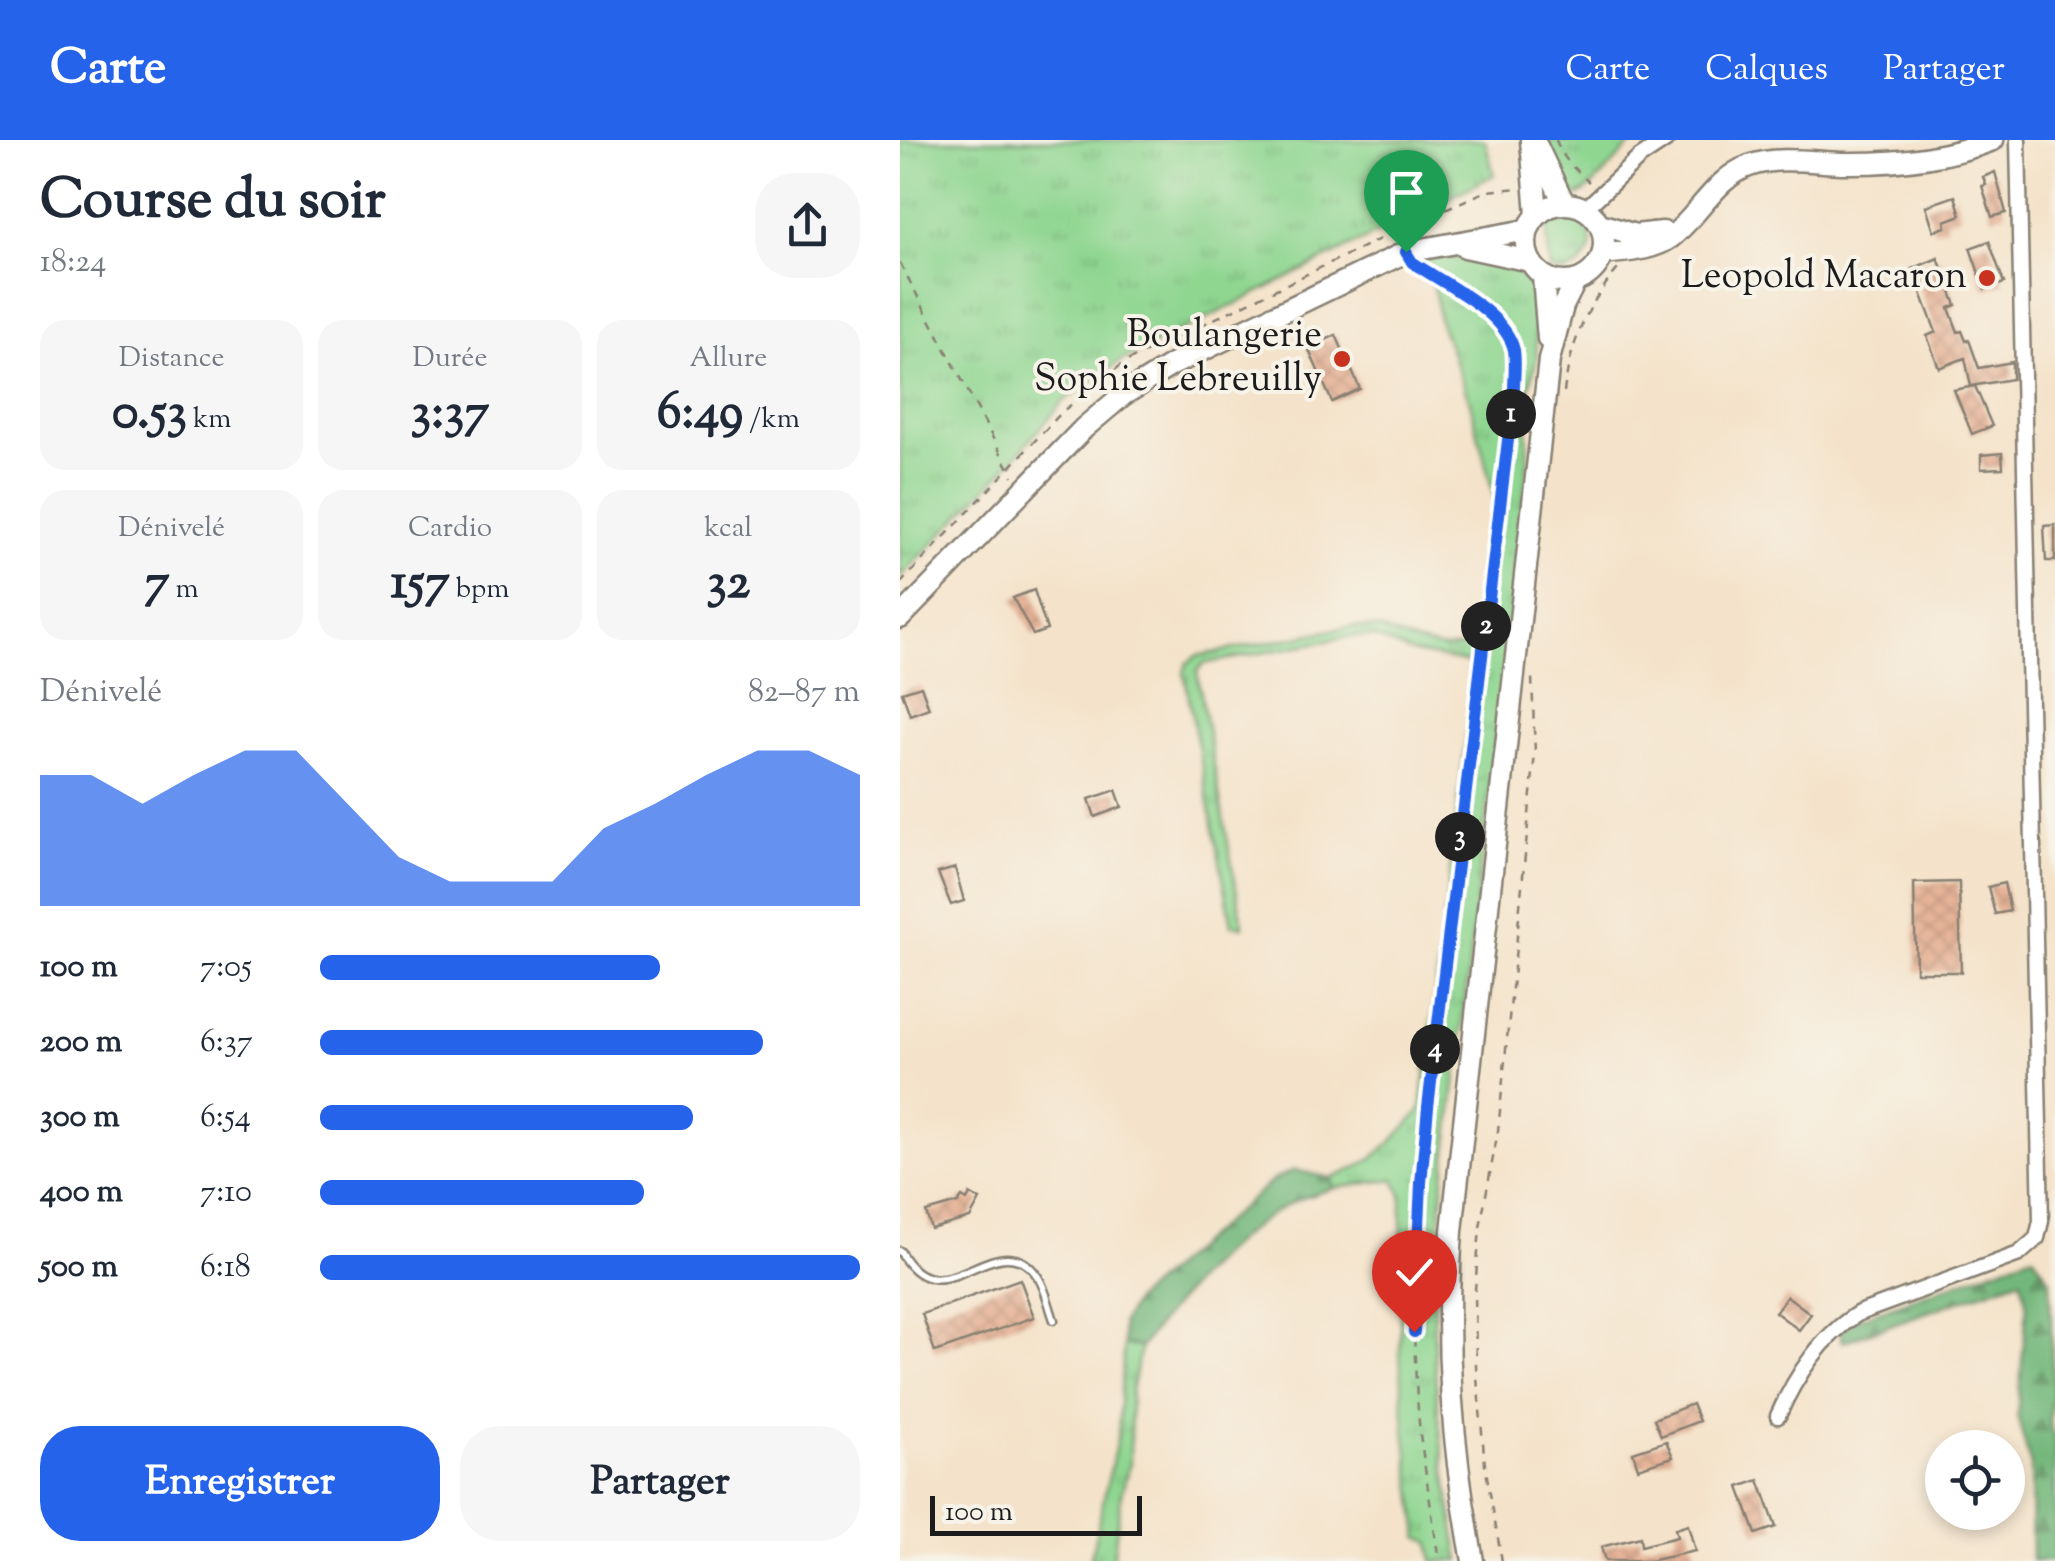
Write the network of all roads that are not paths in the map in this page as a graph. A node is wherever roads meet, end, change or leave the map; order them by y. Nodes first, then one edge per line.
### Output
1 (1532, 140) edge
2 (1666, 140) edge
3 (1992, 140) edge
4 (2018, 140) edge
5 (1564, 203) junction
6 (1593, 216) junction
7 (1532, 222) junction
8 (1684, 226) junction
9 (1443, 244) junction
10 (1612, 258) junction
11 (1536, 269) junction
12 (1575, 282) junction
13 (1549, 360) junction
14 (900, 618) edge
15 (900, 1250) edge
16 (1054, 1320) dead end
17 (1778, 1416) dead end
18 (1473, 1561) edge

1 - 5 main road
1 - 7 main road
2 - 6 street
3 - 8 main road
4 - 17 street
5 - 6 main road
5 - 7 main road
6 - 8 main road
6 - 10 main road
7 - 9 main road
7 - 11 main road
8 - 10 main road
9 - 11 main road
9 - 14 main road
10 - 12 main road
11 - 12 main road
11 - 13 main road
12 - 13 main road
13 - 18 main road
15 - 16 lane

